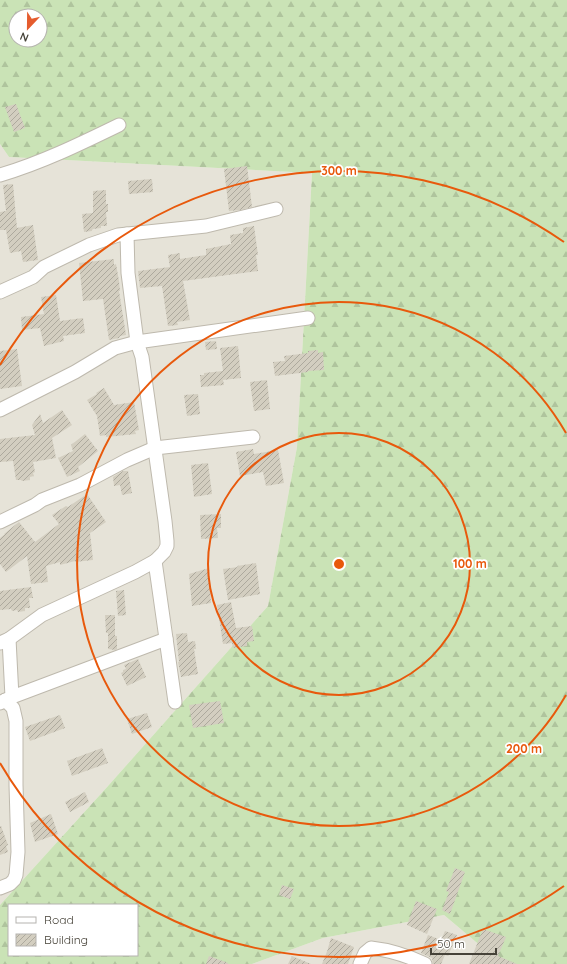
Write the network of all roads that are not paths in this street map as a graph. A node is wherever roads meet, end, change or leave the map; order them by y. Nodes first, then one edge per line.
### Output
1 (119, 125) dead end
2 (0, 175) edge
3 (276, 210) dead end
4 (127, 234) junction
5 (0, 292) edge
6 (308, 318) dead end
7 (137, 342) junction
8 (0, 410) edge
9 (253, 437) dead end
10 (155, 448) junction
11 (0, 522) edge
12 (155, 560) junction
13 (166, 639) junction
14 (4, 641) edge
15 (5, 700) edge
16 (175, 702) dead end
17 (0, 888) edge
18 (360, 964) edge
19 (425, 964) edge

1 - 2 street
3 - 4 street
4 - 5 street
4 - 7 street
6 - 7 street
7 - 8 street
7 - 10 street
9 - 10 street
10 - 11 street
10 - 12 street
12 - 13 street
12 - 14 street
13 - 15 street
13 - 16 street
14 - 15 street
15 - 17 street
18 - 19 street

